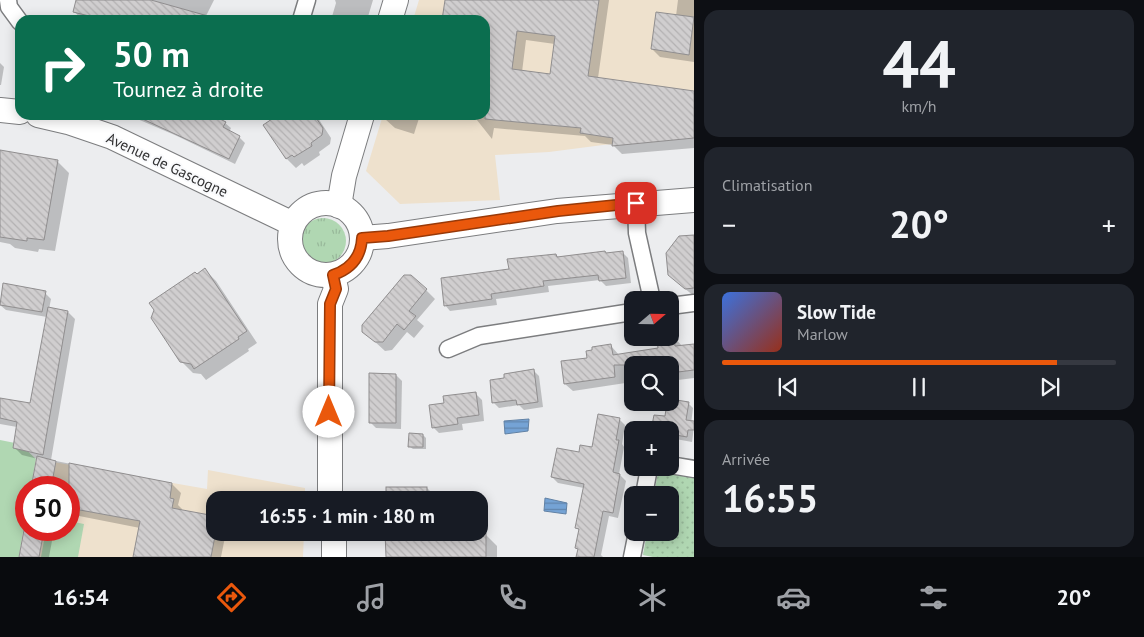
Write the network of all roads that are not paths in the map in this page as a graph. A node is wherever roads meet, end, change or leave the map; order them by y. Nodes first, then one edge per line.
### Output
1 (8, 0) edge
2 (307, 0) edge
3 (396, 0) edge
4 (15, 15) edge
5 (302, 15) edge
6 (392, 15) edge
7 (0, 110) edge
8 (15, 112) edge
9 (59, 120) edge
10 (361, 120) edge
11 (694, 200) edge
12 (636, 203) junction
13 (328, 205) junction
14 (293, 224) junction
15 (362, 238) junction
16 (325, 275) junction
17 (650, 291) edge
18 (694, 303) edge
19 (679, 305) edge
20 (624, 313) edge
21 (448, 349) dead end
22 (679, 466) edge
23 (694, 468) edge
24 (330, 491) edge
25 (334, 541) edge
26 (635, 541) edge
27 (334, 557) edge
28 (632, 557) edge

1 - 4 street
2 - 5 street
3 - 6 main road
7 - 8 main road
9 - 14 main road, Avenue de Gascogne
10 - 13 main road
11 - 12 main road
12 - 15 main road
12 - 17 street
13 - 14 main road
13 - 15 main road
14 - 16 main road
15 - 16 main road
16 - 24 main road
18 - 19 street
20 - 21 street
22 - 23 street
25 - 27 main road
26 - 28 street

